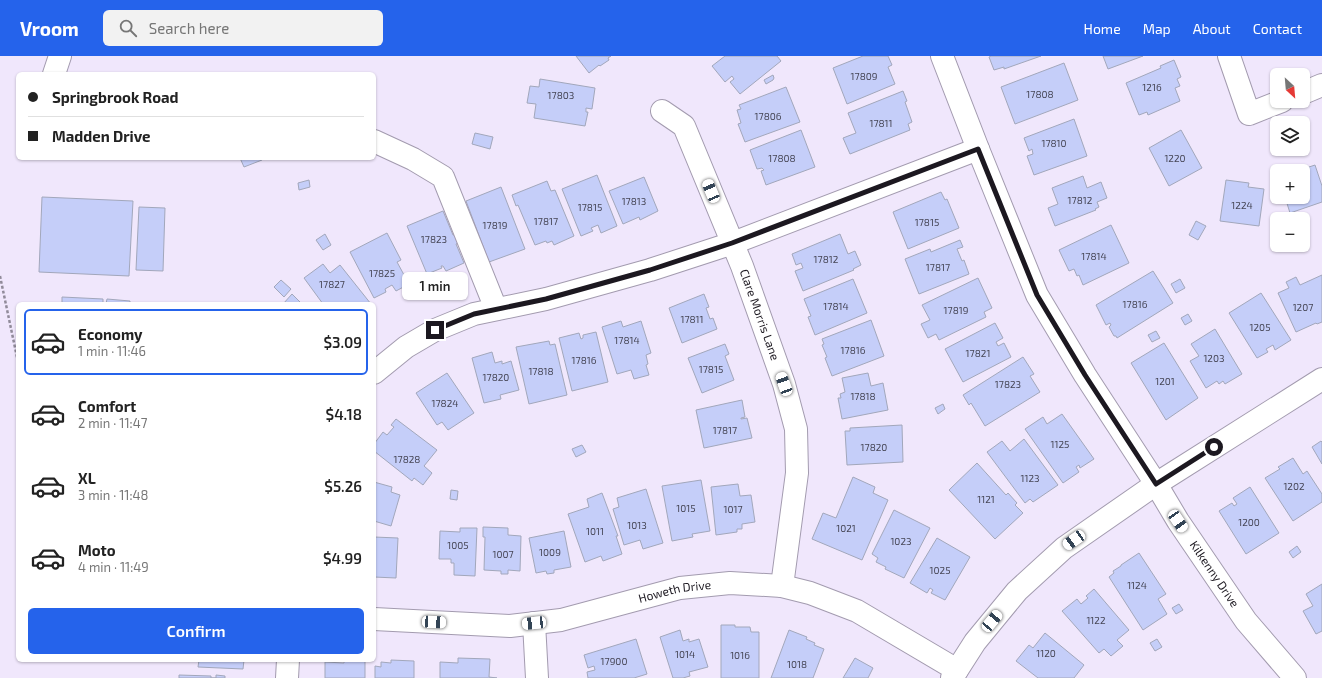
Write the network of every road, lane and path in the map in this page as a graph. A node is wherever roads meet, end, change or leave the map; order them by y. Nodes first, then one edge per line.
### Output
1 (60, 56) edge
2 (942, 56) edge
3 (1229, 56) edge
4 (55, 72) edge
5 (1322, 85) edge
6 (1310, 90) edge
7 (1270, 106) edge
8 (662, 111) dead end
9 (376, 142) edge
10 (978, 149) junction
11 (732, 243) junction
12 (0, 276) edge
13 (496, 309) junction
14 (16, 352) edge
15 (376, 371) edge
16 (1322, 379) edge
17 (1156, 484) junction
18 (782, 586) junction
19 (376, 619) edge
20 (534, 623) junction
21 (288, 662) edge
22 (955, 674) edge
23 (287, 678) edge
24 (537, 678) edge
25 (1295, 678) edge

1 - 4 street
2 - 10 street, Kilkenny Drive
3 - 7 street
5 - 6 street
8 - 11 street, Clare Morris Lane
9 - 13 street
10 - 11 street
10 - 17 street, Kilkenny Drive
11 - 13 street
11 - 18 street, Clare Morris Lane
12 - 14 path
13 - 15 street
16 - 17 street
17 - 22 street
17 - 25 street, Kilkenny Drive
18 - 20 street, Howeth Drive
18 - 22 street, Howeth Drive
19 - 20 street, Howeth Drive
20 - 24 street
21 - 23 street

